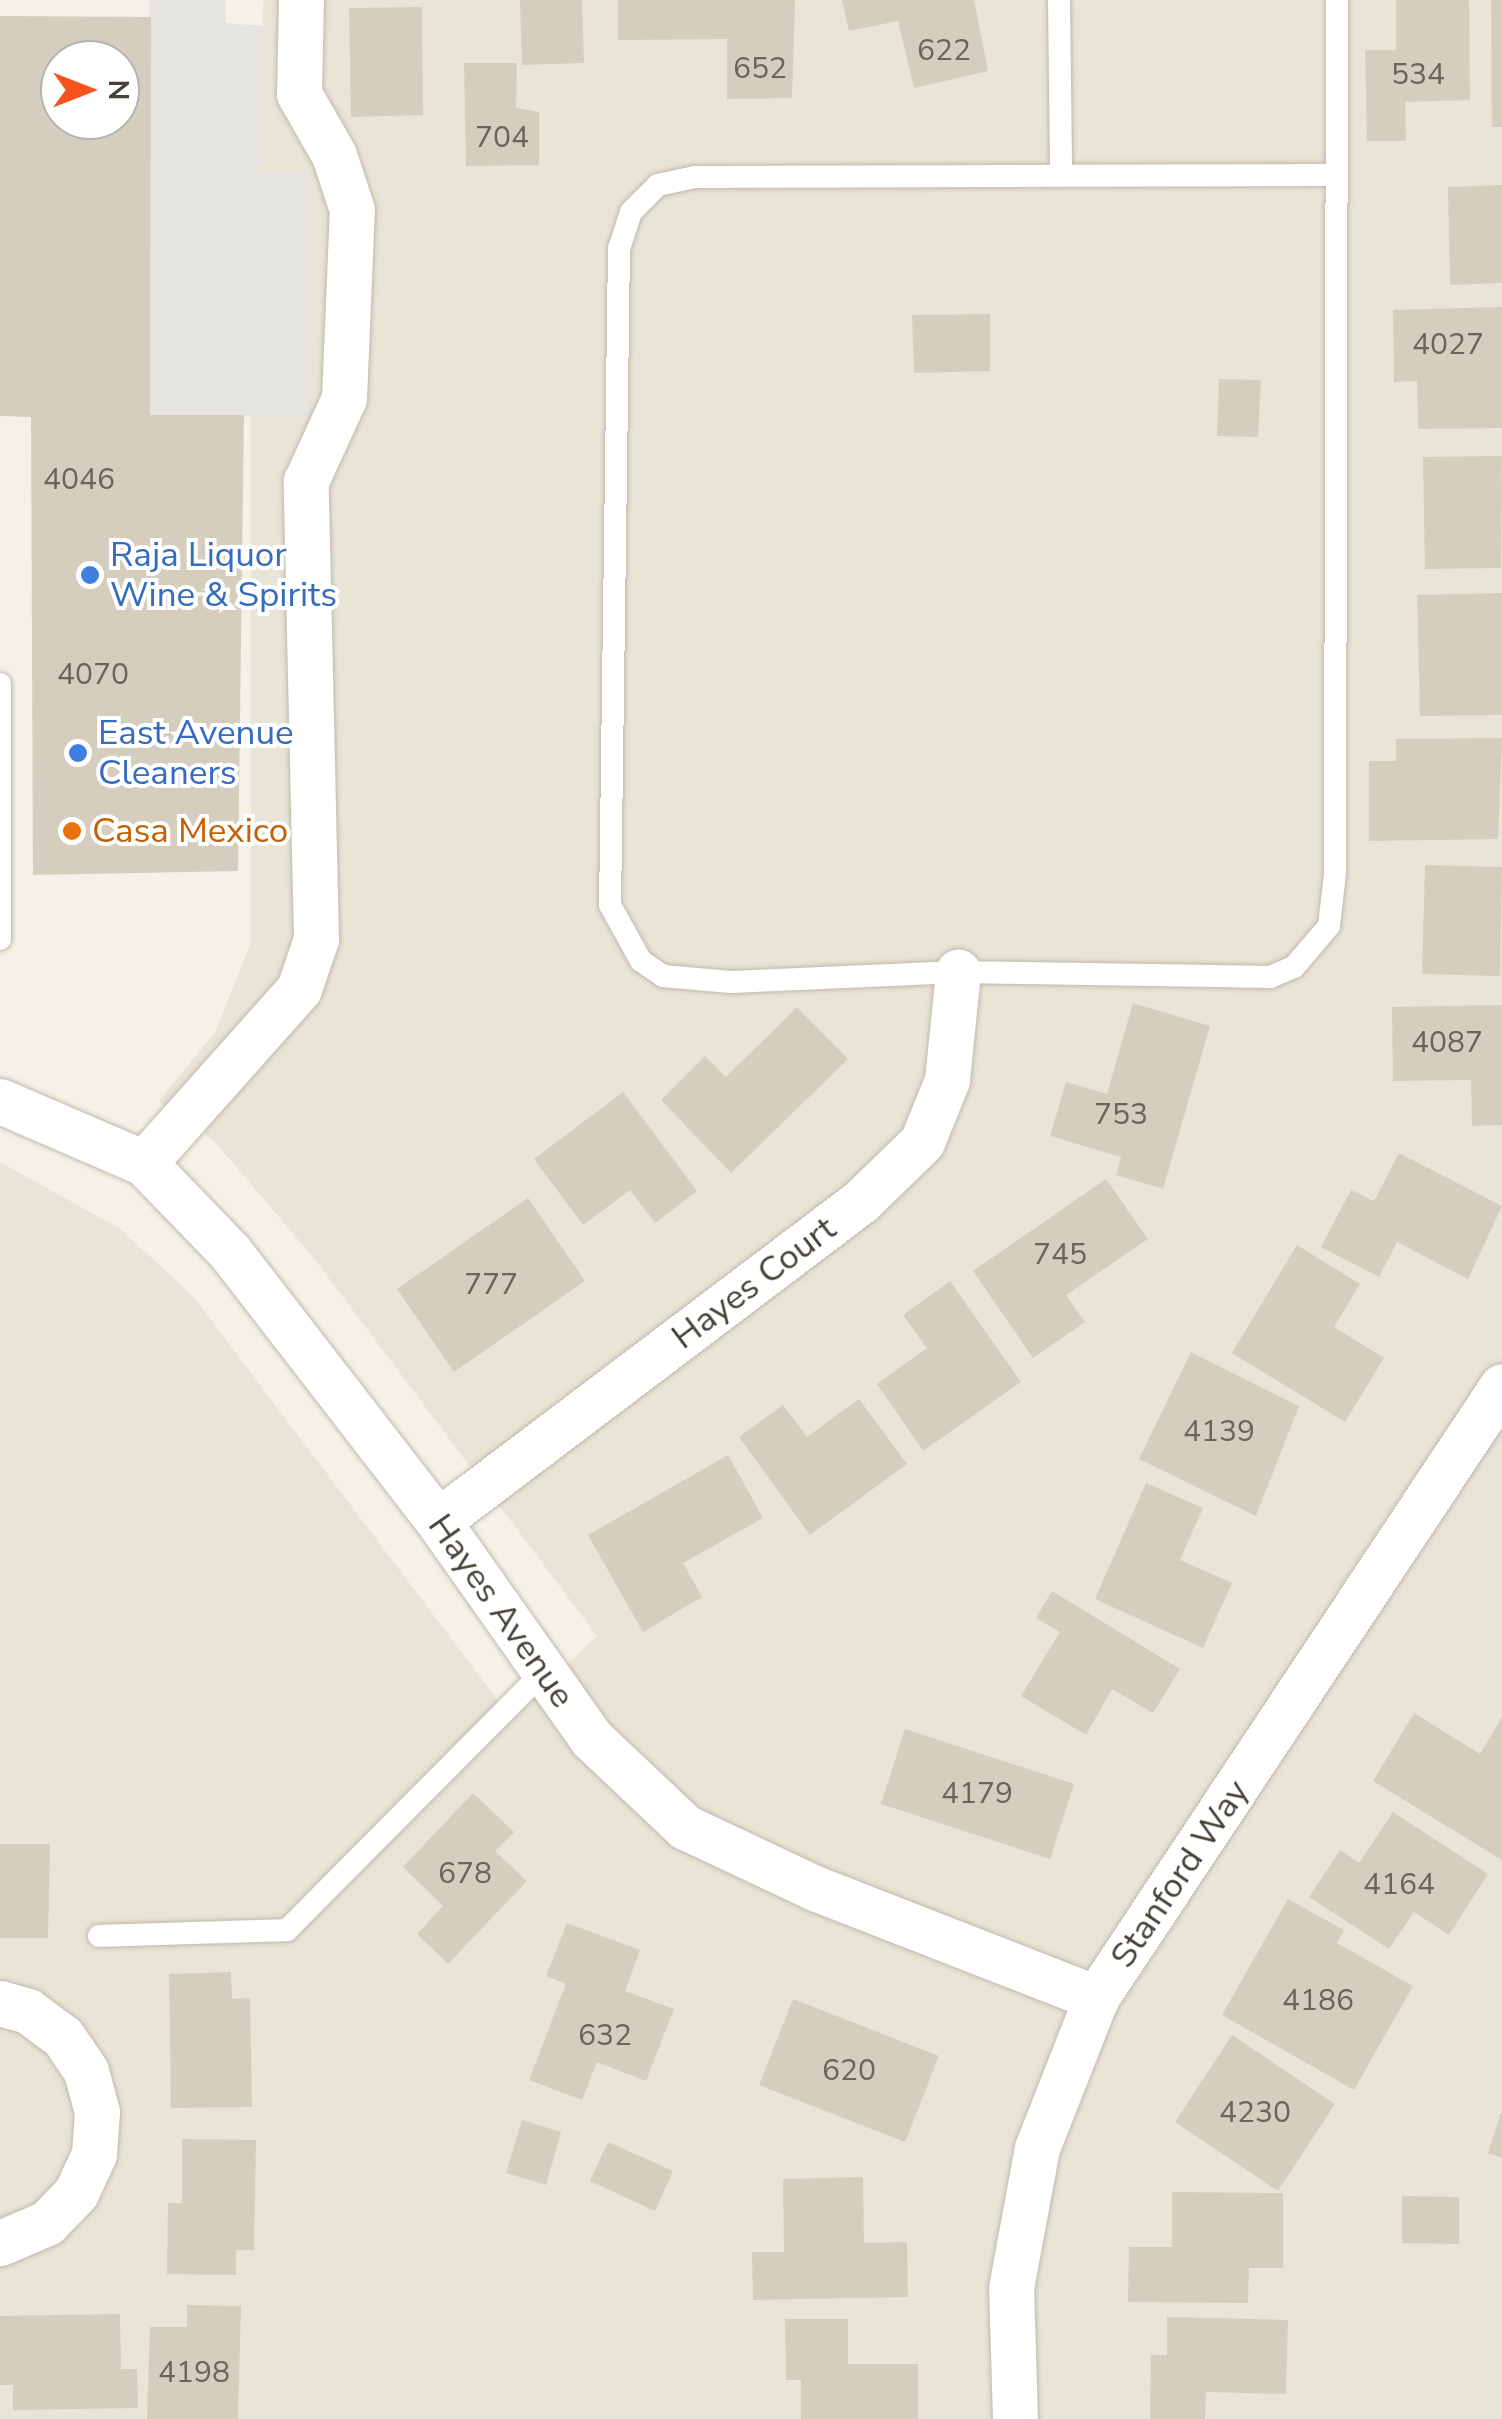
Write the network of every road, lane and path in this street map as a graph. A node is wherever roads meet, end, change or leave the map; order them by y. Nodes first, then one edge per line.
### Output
1 (302, 0) edge
2 (1060, 0) edge
3 (1337, 0) edge
4 (1061, 171) junction
5 (1336, 174) junction
6 (0, 684) edge
7 (0, 939) edge
8 (958, 972) junction
9 (0, 1101) edge
10 (144, 1163) junction
11 (1502, 1386) edge
12 (438, 1521) junction
13 (544, 1671) junction
14 (100, 1936) dead end
15 (1096, 1998) junction
16 (0, 2004) edge
17 (0, 2243) edge
18 (1015, 2419) edge

1 - 10 street
2 - 4 lane
3 - 5 lane
4 - 5 lane
4 - 8 lane
5 - 8 lane
6 - 7 lane
8 - 12 street, Hayes Court
9 - 10 street, Hayes Avenue
10 - 12 street, Hayes Avenue
11 - 15 street, Stanford Way
12 - 13 street, Hayes Avenue
13 - 14 lane
13 - 15 street, Hayes Avenue
15 - 18 street, Stanford Way
16 - 17 street

